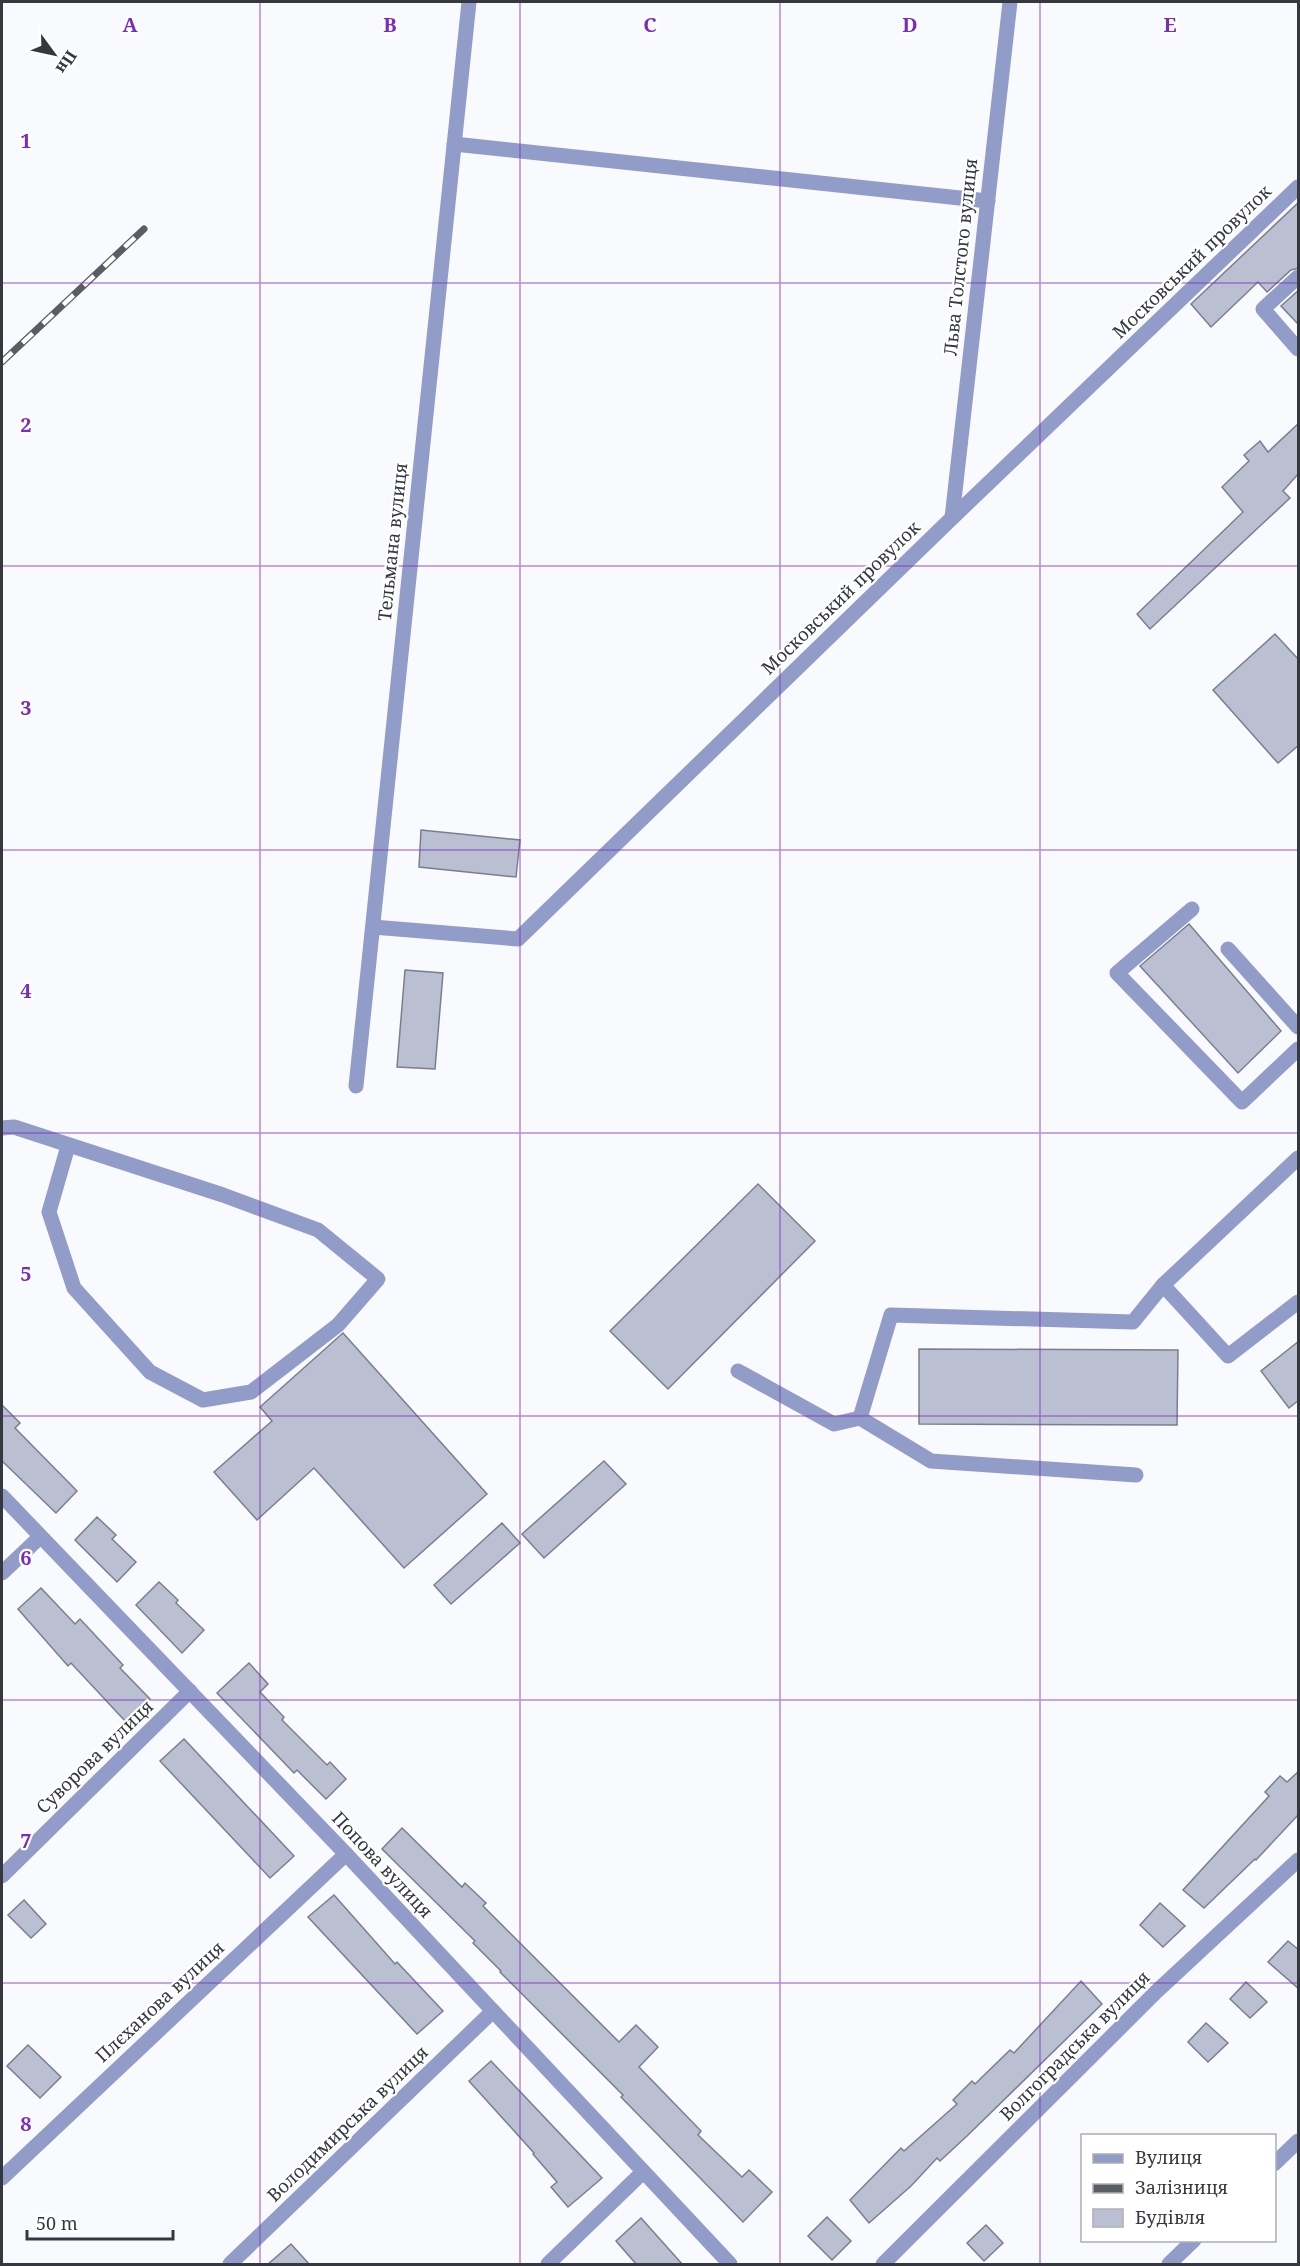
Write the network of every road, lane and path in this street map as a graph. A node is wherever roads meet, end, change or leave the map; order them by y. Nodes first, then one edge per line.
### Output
1 (469, 2) edge
2 (1010, 2) edge
3 (454, 144) junction
4 (1299, 187) edge
5 (987, 201) junction
6 (1299, 277) edge
7 (1299, 349) edge
8 (951, 518) junction
9 (1192, 909) dead end
10 (373, 927) junction
11 (1228, 949) dead end
12 (1299, 1028) edge
13 (1299, 1049) edge
14 (356, 1086) dead end
15 (2, 1128) edge
16 (68, 1146) junction
17 (1299, 1158) edge
18 (1162, 1286) junction
19 (1299, 1302) edge
20 (738, 1371) dead end
21 (860, 1418) junction
22 (1136, 1474) dead end
23 (2, 1496) edge
24 (40, 1537) junction
25 (2, 1573) edge
26 (190, 1691) junction
27 (346, 1854) junction
28 (1299, 1860) edge
29 (2, 1876) edge
30 (493, 2011) junction
31 (1299, 2141) edge
32 (1276, 2163) edge
33 (643, 2172) junction
34 (2, 2178) edge
35 (1193, 2242) edge
36 (230, 2265) edge
37 (548, 2265) edge
38 (730, 2265) edge
39 (882, 2265) edge
40 (1169, 2265) edge

1 - 3 street, Тельмана вулиця
2 - 5 street, Льва Толстого вулиця
3 - 5 street
3 - 10 street, Тельмана вулиця
4 - 8 street, Московський провулок
5 - 8 street, Льва Толстого вулиця
6 - 7 street
8 - 10 street, Московський провулок
9 - 13 street
10 - 14 street, Тельмана вулиця
11 - 12 street
15 - 16 street
16 - 16 street
17 - 18 street
18 - 19 street
18 - 21 street
20 - 21 street
21 - 22 street
23 - 24 street, Попова вулиця
24 - 25 street
24 - 26 street, Попова вулиця
26 - 27 street, Попова вулиця
26 - 29 street, Суворова вулиця
27 - 30 street, Попова вулиця
27 - 34 street, Плєханова вулиця
28 - 39 street, Волгоградська вулиця
30 - 33 street, Попова вулиця
30 - 36 street, Володимирська вулиця
31 - 32 street
33 - 37 street
33 - 38 street, Попова вулиця
35 - 40 street

